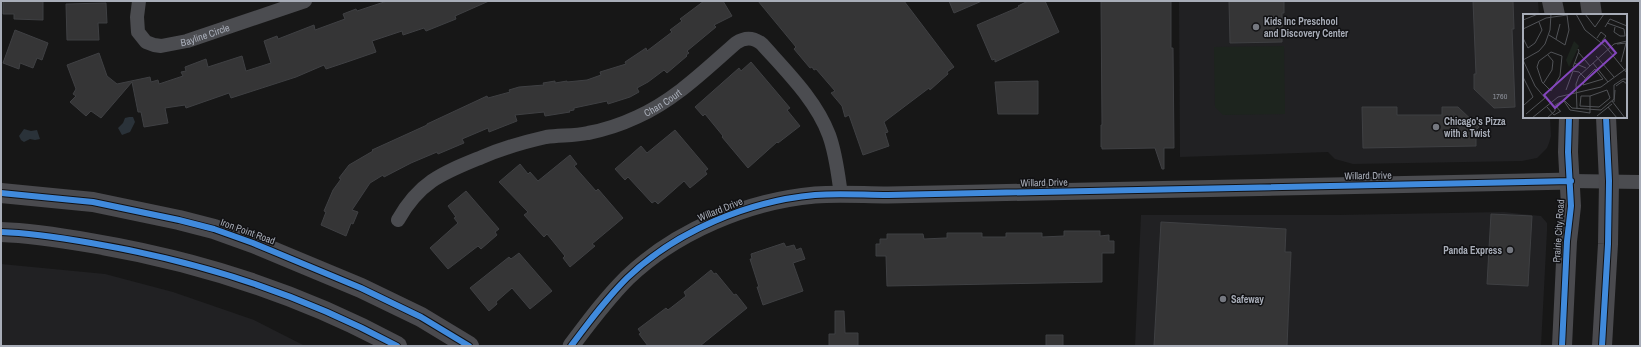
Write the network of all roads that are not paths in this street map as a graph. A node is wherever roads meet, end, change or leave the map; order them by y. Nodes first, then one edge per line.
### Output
1 (139, 1) edge
2 (305, 1) edge
3 (1552, 1) edge
4 (1590, 1) edge
5 (1555, 14) edge
6 (1592, 14) edge
7 (1569, 118) edge
8 (1606, 118) edge
9 (1571, 181) junction
10 (1609, 181) junction
11 (1640, 182) edge
12 (3, 194) edge
13 (841, 195) junction
14 (398, 220) dead end
15 (1, 232) edge
16 (397, 346) edge
17 (469, 346) edge
18 (571, 346) edge
19 (1562, 346) edge
20 (1602, 346) edge

1 - 2 street, Bayline Circle
3 - 5 main road
4 - 6 main road
7 - 9 main road, Prairie City Road
8 - 10 main road
9 - 10 street, Willard Drive
9 - 13 street, Willard Drive
9 - 19 main road, Prairie City Road
10 - 11 street, Willard Drive
10 - 20 main road
12 - 17 main road, Iron Point Road
13 - 14 street, Chan Court
13 - 18 street, Willard Drive
15 - 16 main road

